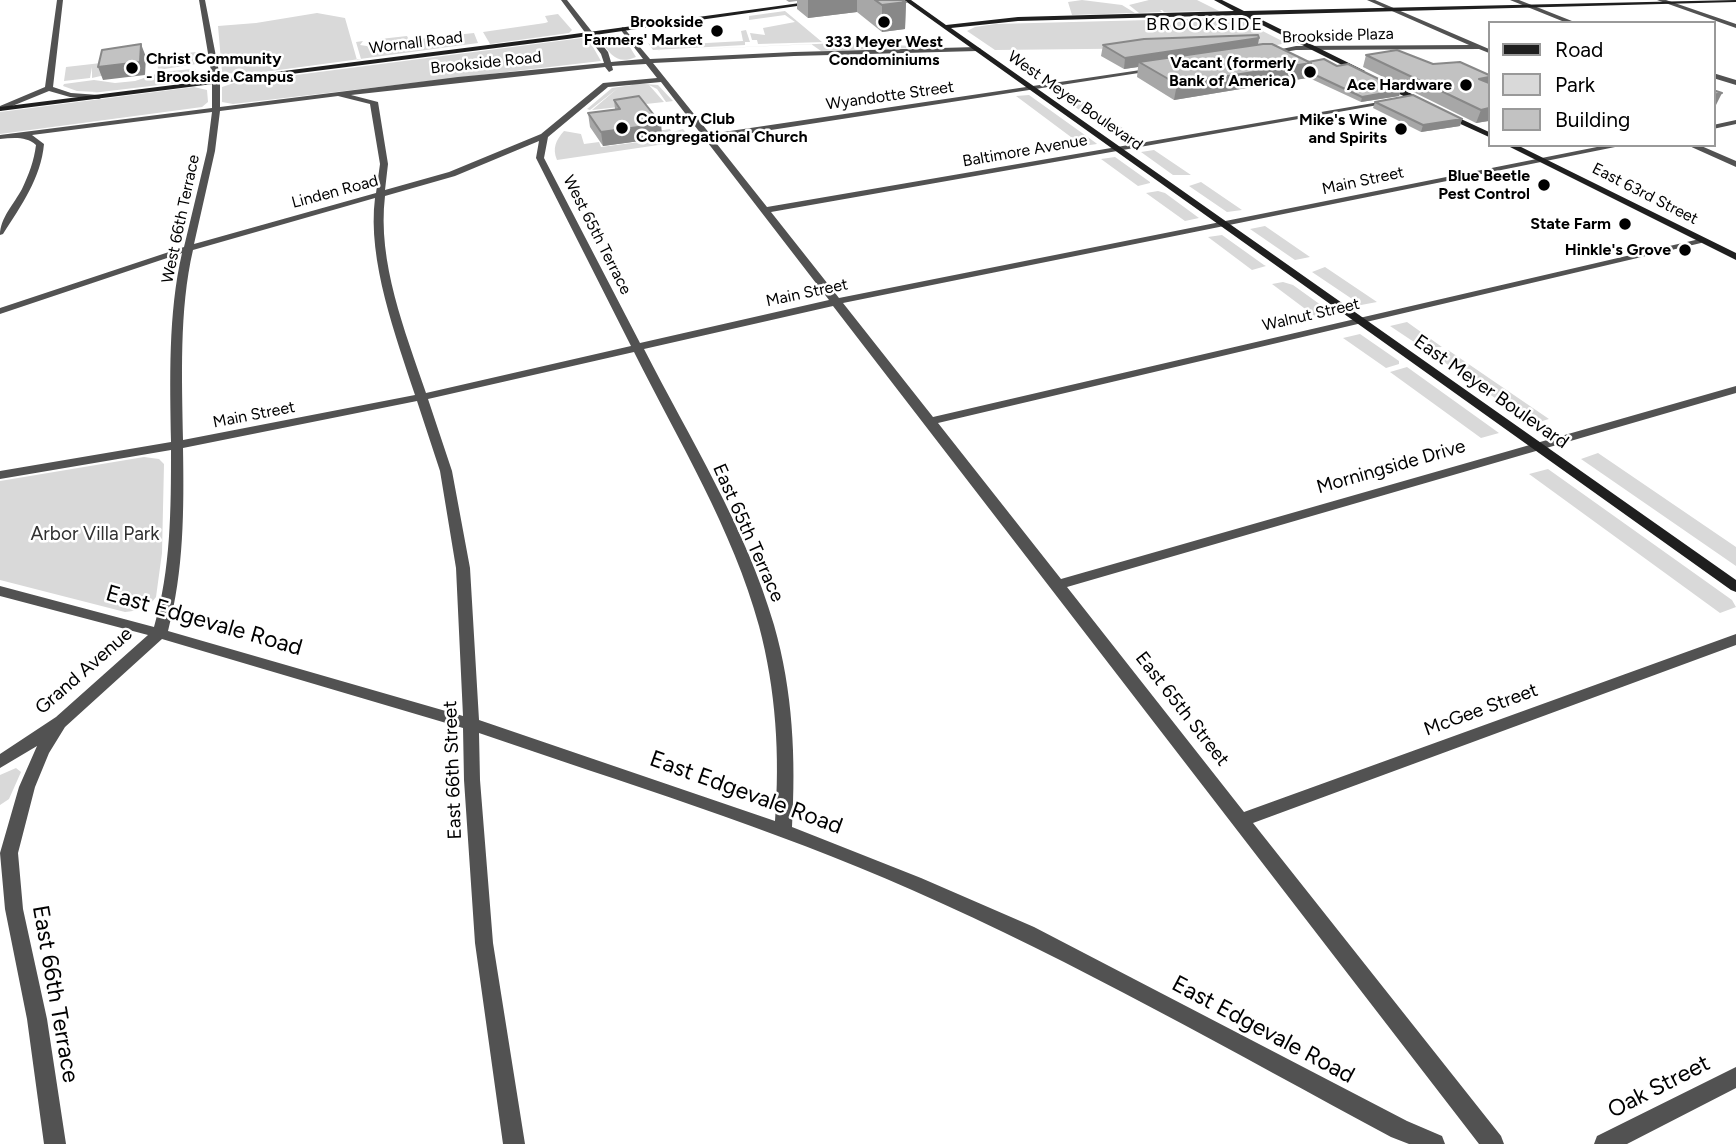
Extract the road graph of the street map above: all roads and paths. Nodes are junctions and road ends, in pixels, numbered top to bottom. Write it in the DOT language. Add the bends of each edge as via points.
graph roads {
  1 [pos="60,0"];
  2 [pos="202,0"];
  3 [pos="564,0"];
  4 [pos="836,0"];
  5 [pos="908,0"];
  6 [pos="1217,0"];
  7 [pos="1370,0"];
  8 [pos="1513,0"];
  9 [pos="1736,0"];
  10 [pos="1664,1"];
  11 [pos="1530,6"];
  12 [pos="1392,9"];
  13 [pos="925,12"];
  14 [pos="1244,13"];
  15 [pos="998,20"];
  16 [pos="1569,21"];
  17 [pos="1736,26"];
  18 [pos="945,27"];
  19 [pos="623,29"];
  20 [pos="590,34"];
  21 [pos="1479,47"];
  22 [pos="977,49"];
  23 [pos="1313,49"];
  24 [pos="1488,51"];
  25 [pos="1256,55"];
  26 [pos="648,61"];
  27 [pos="610,64"];
  28 [pos="1165,69"];
  29 [pos="1715,76"];
  30 [pos="662,80"];
  31 [pos="216,82"];
  32 [pos="1736,83"];
  33 [pos="606,85"];
  34 [pos="403,86"];
  35 [pos="49,88"];
  36 [pos="1033,89"];
  37 [pos="338,94"];
  38 [pos="99,97"];
  39 [pos="1413,98"];
  40 [pos="374,102"];
  41 [pos="0,109"];
  42 [pos="216,109"];
  43 [pos="1736,122"];
  44 [pos="77,127"];
  45 [pos="1715,127"];
  46 [pos="1488,135"];
  47 [pos="11,136"];
  48 [pos="544,136"];
  49 [pos="0,137"];
  50 [pos="709,137"];
  51 [pos="40,144"];
  52 [pos="1514,147"];
  53 [pos="1611,147"];
  54 [pos="1696,147"];
  55 [pos="1118,149"];
  56 [pos="497,156"];
  57 [pos="518,156"];
  58 [pos="1540,160"];
  59 [pos="1736,164"];
  60 [pos="380,196"];
  61 [pos="765,210"];
  62 [pos="1226,225"];
  63 [pos="0,232"];
  64 [pos="1701,240"];
  65 [pos="189,248"];
  66 [pos="1736,257"];
  67 [pos="835,302"];
  68 [pos="0,311"];
  69 [pos="1359,320"];
  70 [pos="637,347"];
  71 [pos="1736,389"];
  72 [pos="422,397"];
  73 [pos="929,422"];
  74 [pos="1535,445"];
  75 [pos="177,446"];
  76 [pos="0,475"];
  77 [pos="1058,584"];
  78 [pos="1736,587"];
  79 [pos="0,591"];
  80 [pos="160,633"];
  81 [pos="1736,639"];
  82 [pos="62,721"];
  83 [pos="471,724"];
  84 [pos="0,762"];
  85 [pos="1241,820"];
  86 [pos="783,831"];
  87 [pos="5,847"];
  88 [pos="1736,1077"];
  89 [pos="55,1144"];
  90 [pos="514,1144"];
  91 [pos="1434,1144"];
  92 [pos="1493,1144"];
  93 [pos="1605,1144"];
  1 -- 35 [label="street"];
  2 -- 31 [label="street, West 66th Terrace"];
  3 -- 20 [label="street"];
  4 -- 19 [label="main road, Wornall Road"];
  5 -- 13 [label="main road, West Meyer Boulevard"];
  6 -- 14 [label="main road"];
  7 -- 12 [label="street"];
  8 -- 11 [label="street"];
  9 -- 10 [label="main road"];
  10 -- 11 [label="main road"];
  10 -- 17 [label="street"];
  11 -- 12 [label="main road"];
  11 -- 16 [label="street"];
  12 -- 14 [label="main road"];
  12 -- 21 [label="street"];
  13 -- 15 [label="main road"];
  13 -- 18 [label="main road, West Meyer Boulevard"];
  14 -- 15 [label="main road"];
  14 -- 23 [label="main road"];
  15 -- 18 [label="main road"];
  18 -- 22 [label="main road, West Meyer Boulevard"];
  19 -- 20 [label="main road, Wornall Road"];
  19 -- 26 [label="street, East 65th Street"];
  20 -- 27 [label="street"];
  20 -- 31 [label="main road, Wornall Road"];
  21 -- 23 [label="street, Brookside Plaza"];
  21 -- 24 [label="street"];
  22 -- 26 [label="street, Brookside Road"];
  22 -- 36 [label="main road, West Meyer Boulevard"];
  23 -- 25 [label="street, Brookside Plaza"];
  23 -- 39 [label="main road"];
  26 -- 27 [label="street, Brookside Road"];
  26 -- 30 [label="street, East 65th Street"];
  27 -- 33 [label="street"];
  27 -- 34 [label="street, Brookside Road"];
  28 -- 36 [label="street"];
  29 -- 32 [label="street"];
  30 -- 33 [label="street"];
  30 -- 50 [label="street, East 65th Street"];
  31 -- 38 [label="main road, Wornall Road"];
  31 -- 42 [label="street, West 66th Terrace"];
  33 -- 48 [label="street, Linden Road"];
  34 -- 37 [label="street, Brookside Road"];
  34 -- 40 [label="street"];
  35 -- 38 [label="street"];
  35 -- 41 [label="street"];
  36 -- 50 [label="street, Wyandotte Street"];
  36 -- 55 [label="main road, West Meyer Boulevard"];
  37 -- 40 [label="street"];
  37 -- 42 [label="street, Brookside Road"];
  38 -- 41 [label="main road, Wornall Road"];
  39 -- 46 [label="main road"];
  39 -- 55 [label="street, Baltimore Avenue"];
  40 -- 60 [label="street, East 66th Street" via="383,145"];
  42 -- 44 [label="street, Brookside Road"];
  42 -- 65 [label="street, West 66th Terrace"];
  43 -- 45 [label="street"];
  44 -- 47 [label="street, Brookside Road"];
  44 -- 51 [label="street"];
  47 -- 49 [label="street, Brookside Road"];
  47 -- 51 [label="street" via="33,138"];
  48 -- 56 [label="street, Linden Road"];
  48 -- 70 [label="street, West 65th Terrace" via="535,157"];
  50 -- 61 [label="street, East 65th Street"];
  51 -- 63 [label="street" via="24,191"];
  52 -- 58 [label="main road, East 63rd Street"];
  53 -- 58 [label="street, Main Street"];
  54 -- 59 [label="street"];
  55 -- 61 [label="street, Baltimore Avenue"];
  55 -- 62 [label="main road, West Meyer Boulevard"];
  56 -- 57 [label="street"];
  56 -- 60 [label="street, Linden Road"];
  58 -- 62 [label="street, Main Street"];
  58 -- 64 [label="main road, East 63rd Street"];
  60 -- 65 [label="street, Linden Road"];
  60 -- 72 [label="street, East 66th Street" via="379,235 389,291"];
  61 -- 67 [label="street, East 65th Street"];
  62 -- 67 [label="street, Main Street"];
  62 -- 69 [label="main road, East Meyer Boulevard"];
  64 -- 66 [label="main road, East 63rd Street"];
  64 -- 69 [label="street, Walnut Street"];
  65 -- 68 [label="street, Linden Road"];
  65 -- 75 [label="street, West 66th Terrace" via="178,323"];
  67 -- 70 [label="street, Main Street"];
  67 -- 73 [label="street, East 65th Street"];
  69 -- 73 [label="street, Walnut Street"];
  69 -- 74 [label="main road, East Meyer Boulevard"];
  70 -- 72 [label="street, Main Street"];
  70 -- 86 [label="street, East 65th Terrace" via="728,526 757,596 774,653 785,718 788,775"];
  71 -- 74 [label="street, Morningside Drive"];
  72 -- 75 [label="street, Main Street"];
  72 -- 83 [label="street, East 66th Street" via="446,471 463,568"];
  73 -- 77 [label="street, East 65th Street"];
  74 -- 77 [label="street, Morningside Drive"];
  74 -- 78 [label="main road, East Meyer Boulevard"];
  75 -- 76 [label="street, Main Street"];
  75 -- 80 [label="street" via="175,561"];
  77 -- 85 [label="street, East 65th Street"];
  79 -- 80 [label="street, East Edgevale Road"];
  80 -- 82 [label="street, Grand Avenue"];
  80 -- 83 [label="street, East Edgevale Road"];
  81 -- 85 [label="street, McGee Street"];
  82 -- 84 [label="street, Grand Avenue"];
  82 -- 87 [label="street, East 66th Terrace" via="42,751"];
  83 -- 86 [label="street, East Edgevale Road"];
  83 -- 90 [label="street, East 66th Street" via="484,943"];
  85 -- 92 [label="street, East 65th Street"];
  86 -- 91 [label="street, East Edgevale Road" via="1027,933"];
  87 -- 89 [label="street, East 66th Terrace"];
  88 -- 93 [label="street, Oak Street"];
}
